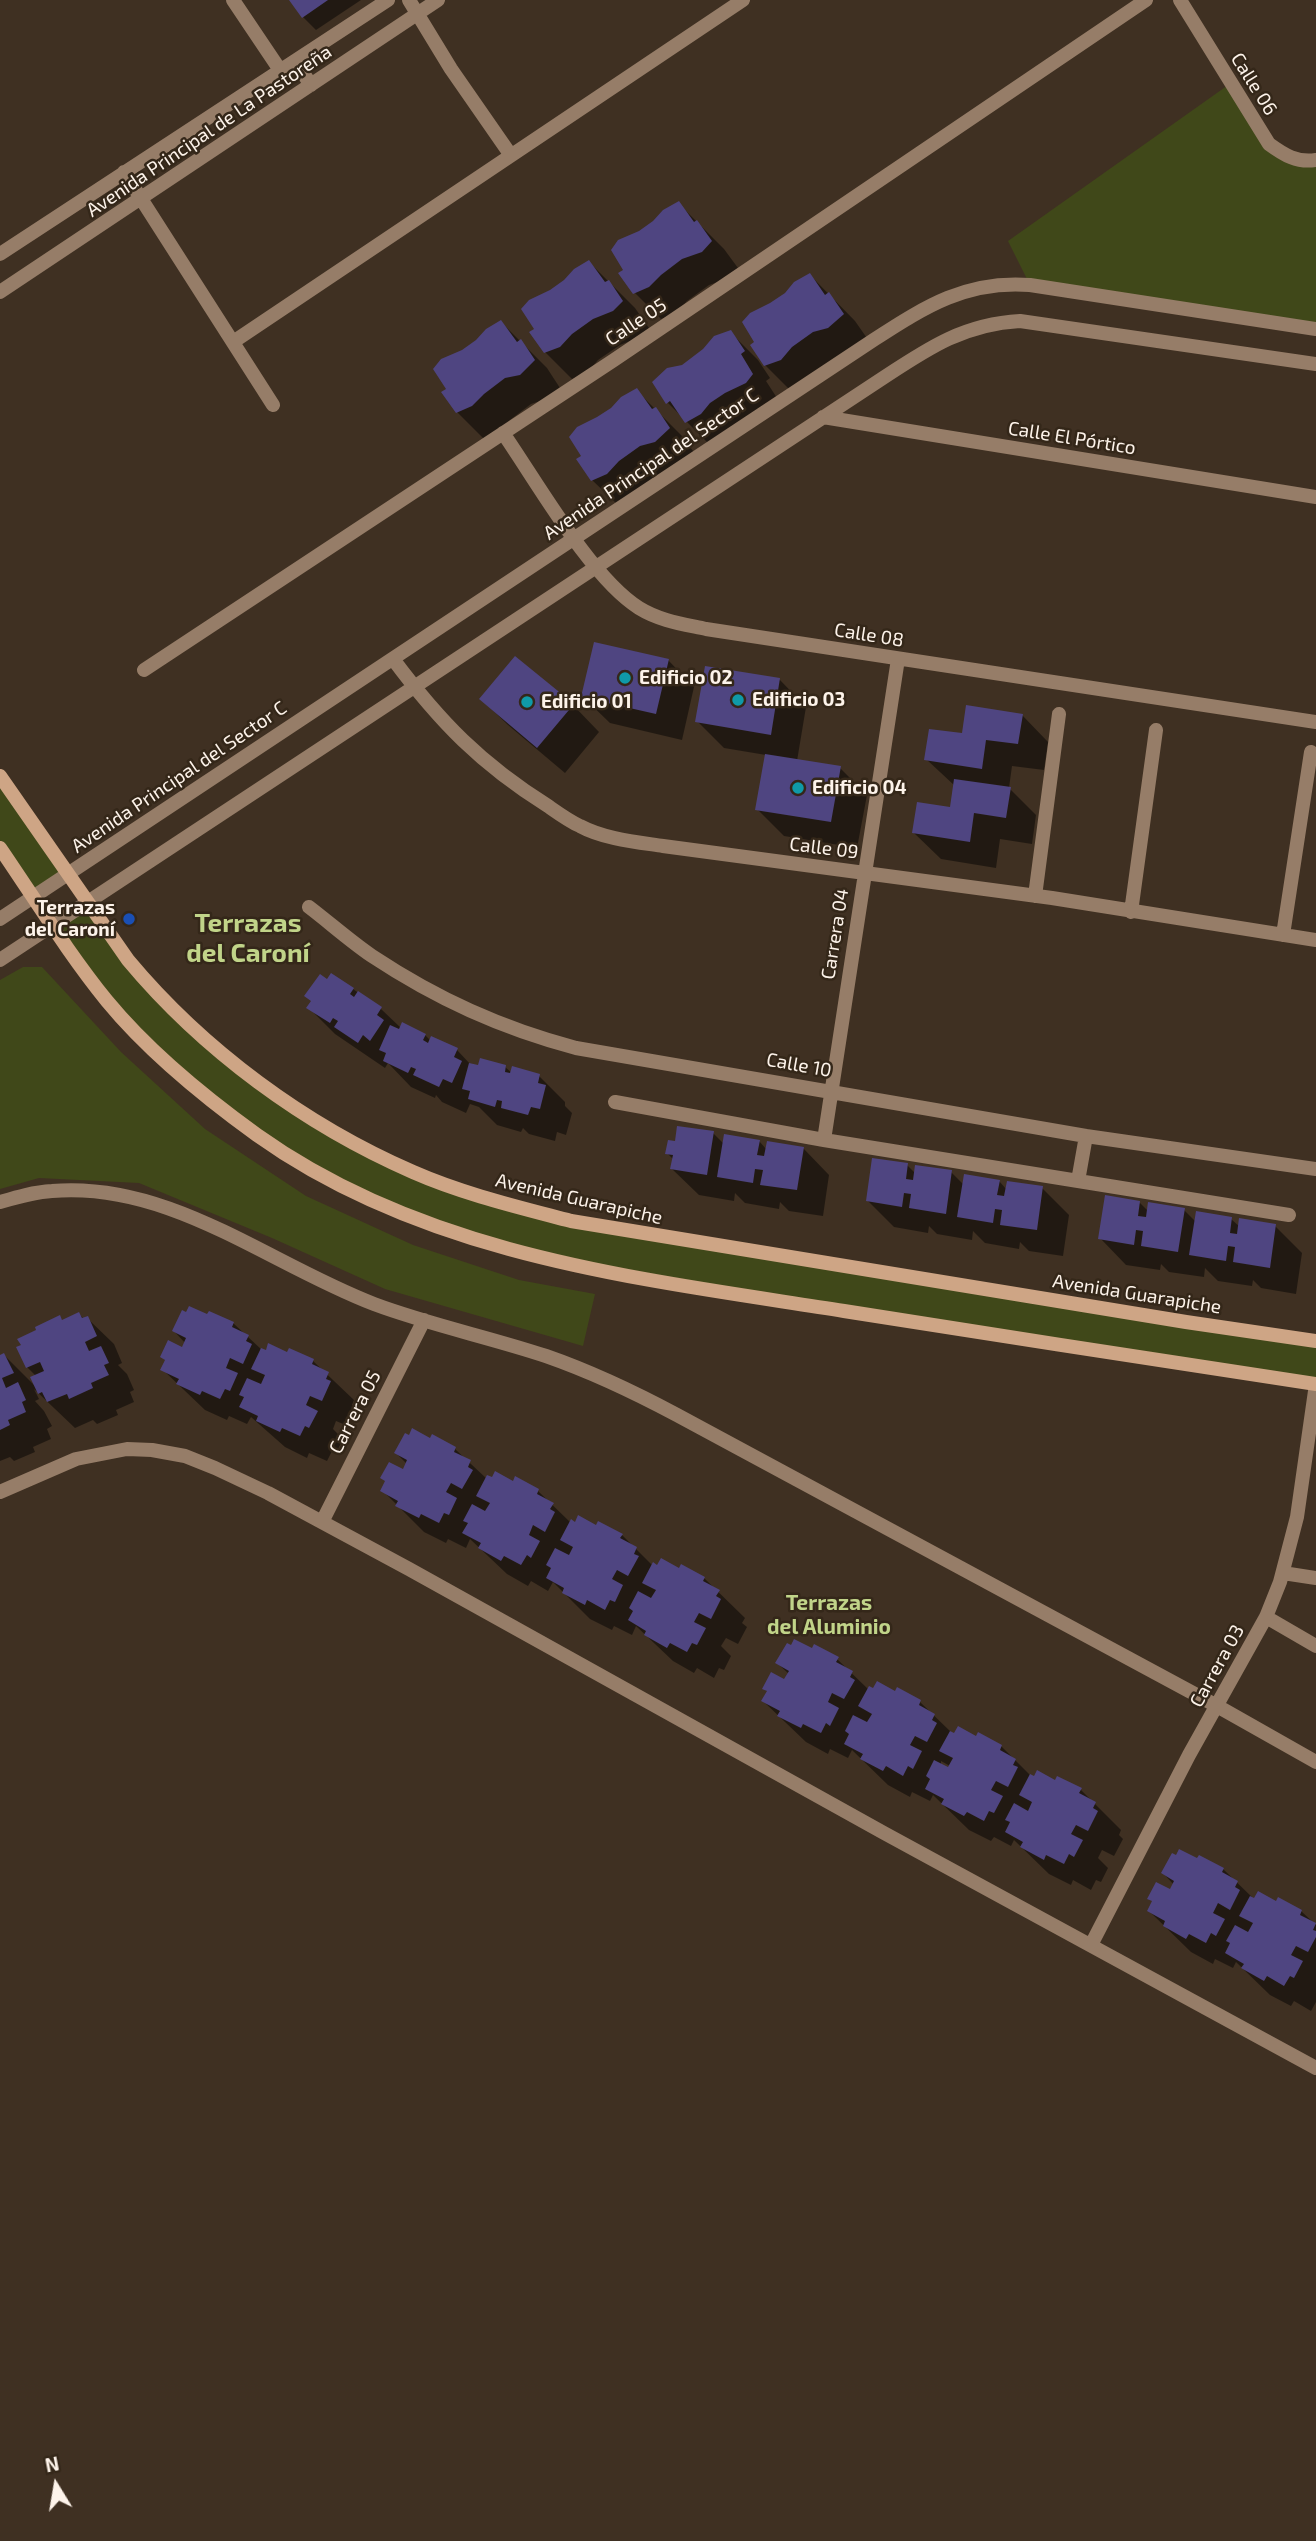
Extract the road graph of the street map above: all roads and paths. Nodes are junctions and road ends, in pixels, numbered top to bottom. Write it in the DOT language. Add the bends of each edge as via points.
graph roads {
  1 [pos="233,0"];
  2 [pos="388,0"];
  3 [pos="409,0"];
  4 [pos="438,0"];
  5 [pos="743,0"];
  6 [pos="1146,0"];
  7 [pos="1180,0"];
  8 [pos="419,13"];
  9 [pos="295,61"];
  10 [pos="280,70"];
  11 [pos="311,85"];
  12 [pos="510,154"];
  13 [pos="1316,160"];
  14 [pos="124,172"];
  15 [pos="141,199"];
  16 [pos="0,254"];
  17 [pos="0,292"];
  18 [pos="1316,329"];
  19 [pos="233,342"];
  20 [pos="1316,364"];
  21 [pos="273,405"];
  22 [pos="823,417"];
  23 [pos="503,433"];
  24 [pos="1316,497"];
  25 [pos="575,538"];
  26 [pos="597,566"];
  27 [pos="393,659"];
  28 [pos="898,659"];
  29 [pos="144,670"];
  30 [pos="415,688"];
  31 [pos="1059,714"];
  32 [pos="1316,722"];
  33 [pos="1156,730"];
  34 [pos="1311,752"];
  35 [pos="0,776"];
  36 [pos="0,848"];
  37 [pos="864,872"];
  38 [pos="67,874"];
  39 [pos="1035,896"];
  40 [pos="33,897"];
  41 [pos="87,902"];
  42 [pos="309,907"];
  43 [pos="1131,912"];
  44 [pos="0,919"];
  45 [pos="52,925"];
  46 [pos="1283,935"];
  47 [pos="1316,940"];
  48 [pos="0,960"];
  49 [pos="831,1090"];
  50 [pos="615,1102"];
  51 [pos="1086,1136"];
  52 [pos="824,1140"];
  53 [pos="1316,1169"];
  54 [pos="1078,1181"];
  55 [pos="0,1202"];
  56 [pos="1289,1216"];
  57 [pos="424,1320"];
  58 [pos="1316,1341"];
  59 [pos="1316,1384"];
  60 [pos="0,1492"];
  61 [pos="321,1521"];
  62 [pos="1283,1573"];
  63 [pos="1316,1578"];
  64 [pos="1266,1617"];
  65 [pos="1316,1646"];
  66 [pos="1217,1706"];
  67 [pos="1316,1762"];
  68 [pos="1091,1945"];
  69 [pos="1316,2068"];
  1 -- 10 [label="street"];
  2 -- 9 [label="street, Avenida Principal de La Pastoreña"];
  3 -- 8 [label="street"];
  4 -- 8 [label="street, Avenida Principal de La Pastoreña"];
  5 -- 12 [label="street"];
  6 -- 23 [label="street, Calle 05"];
  7 -- 13 [label="street, Calle 06" via="1269,144 1286,156"];
  8 -- 11 [label="street, Avenida Principal de La Pastoreña"];
  8 -- 12 [label="street"];
  9 -- 10 [label="street, Avenida Principal de La Pastoreña"];
  9 -- 11 [label="street"];
  10 -- 14 [label="street, Avenida Principal de La Pastoreña"];
  11 -- 15 [label="street, Avenida Principal de La Pastoreña"];
  12 -- 19 [label="street"];
  14 -- 15 [label="street"];
  14 -- 16 [label="street, Avenida Principal de La Pastoreña"];
  15 -- 17 [label="street, Avenida Principal de La Pastoreña"];
  15 -- 19 [label="street"];
  18 -- 25 [label="street, Avenida Principal del Sector C" via="1030,285 1007,283 966,290 896,325"];
  19 -- 21 [label="street"];
  20 -- 22 [label="street" via="1039,323 1004,322 948,337"];
  22 -- 24 [label="street, Calle El Pórtico"];
  22 -- 26 [label="street"];
  23 -- 25 [label="street, Calle 08"];
  23 -- 29 [label="street, Calle 05"];
  25 -- 26 [label="street, Calle 08"];
  25 -- 27 [label="street, Avenida Principal del Sector C"];
  26 -- 28 [label="street, Calle 08" via="629,600 660,618"];
  26 -- 30 [label="street"];
  27 -- 30 [label="street, Calle 09"];
  27 -- 38 [label="street, Avenida Principal del Sector C"];
  28 -- 32 [label="street, Calle 08"];
  28 -- 37 [label="street, Carrera 04"];
  30 -- 37 [label="street, Calle 09" via="444,724 488,765 581,827 663,846"];
  30 -- 41 [label="street"];
  31 -- 39 [label="street"];
  33 -- 43 [label="street"];
  34 -- 46 [label="street"];
  35 -- 38 [label="street, Avenida Guarapiche"];
  36 -- 40 [label="street"];
  37 -- 39 [label="street, Calle 09"];
  37 -- 49 [label="street, Carrera 04"];
  38 -- 40 [label="street, Avenida Principal del Sector C"];
  38 -- 41 [label="street, Avenida Guarapiche"];
  39 -- 43 [label="street, Calle 09"];
  40 -- 44 [label="street, Avenida Principal del Sector C"];
  40 -- 45 [label="street"];
  41 -- 45 [label="street"];
  41 -- 58 [label="street, Avenida Guarapiche" via="150,987 245,1071 366,1150 452,1187 571,1221 649,1235"];
  42 -- 49 [label="street, Calle 10" via="370,954 434,993 526,1034 576,1048"];
  43 -- 46 [label="street, Calle 09"];
  45 -- 48 [label="street"];
  45 -- 59 [label="street" via="135,1032 258,1135 356,1193 454,1234 548,1259 705,1288"];
  46 -- 47 [label="street, Calle 09"];
  49 -- 51 [label="street, Calle 10"];
  49 -- 52 [label="street, Carrera 04"];
  50 -- 52 [label="street"];
  51 -- 53 [label="street, Calle 10"];
  51 -- 54 [label="street"];
  52 -- 54 [label="street"];
  54 -- 56 [label="street"];
  55 -- 57 [label="street" via="52,1191 85,1191 155,1204 203,1222 338,1290"];
  57 -- 61 [label="street, Carrera 05"];
  57 -- 66 [label="street" via="544,1355 617,1384"];
  59 -- 62 [label="street, Carrera 03" via="1297,1517"];
  60 -- 61 [label="street" via="76,1460 127,1449 152,1450 215,1468"];
  61 -- 68 [label="street"];
  62 -- 63 [label="street"];
  62 -- 64 [label="street, Carrera 03"];
  64 -- 65 [label="street"];
  64 -- 66 [label="street, Carrera 03"];
  66 -- 67 [label="street"];
  66 -- 68 [label="street, Carrera 03"];
  68 -- 69 [label="street"];
}
